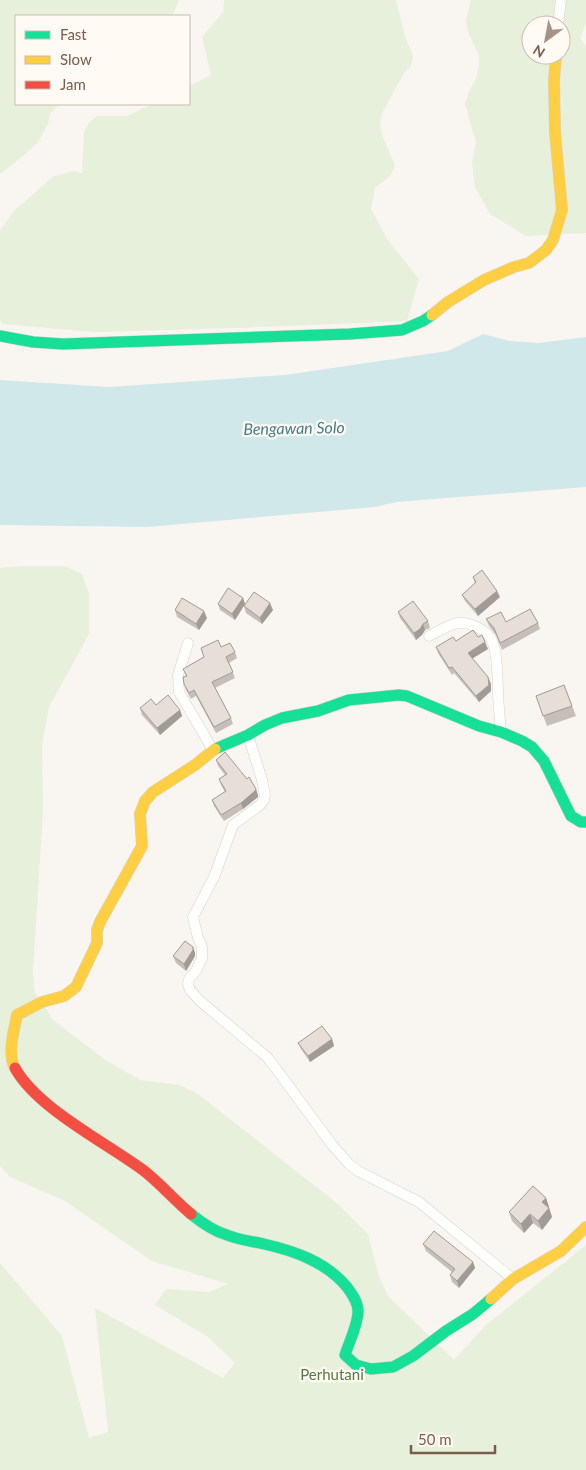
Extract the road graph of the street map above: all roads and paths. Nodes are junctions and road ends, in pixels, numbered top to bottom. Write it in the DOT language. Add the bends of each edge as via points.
graph roads {
  1 [pos="561,0"];
  2 [pos="559,15"];
  3 [pos="555,65"];
  4 [pos="0,336"];
  5 [pos="429,636"];
  6 [pos="188,643"];
  7 [pos="501,732"];
  8 [pos="248,735"];
  9 [pos="213,750"];
  10 [pos="586,822"];
  11 [pos="586,1227"];
  12 [pos="513,1280"];
  1 -- 2 [label="street"];
  3 -- 4 [label="street" via="555,132 562,210 553,240 529,263 484,280 423,321 402,330 228,339 63,344"];
  5 -- 7 [label="street" via="455,624 469,624 490,637 497,664"];
  6 -- 9 [label="street" via="178,675 179,692"];
  7 -- 8 [label="street" via="399,694 349,700 318,711 282,718"];
  7 -- 10 [label="street" via="532,747 544,762 571,816"];
  8 -- 9 [label="street"];
  8 -- 12 [label="street" via="262,780 264,800 233,826 214,877 193,917 202,958 189,979 190,990 268,1058 349,1164 419,1202"];
  9 -- 12 [label="street" via="145,801 140,814 142,846 100,922 98,943 76,987 64,996 42,1002 17,1015 12,1051 13,1064 21,1079 59,1112 145,1172 212,1229 232,1238 287,1250 319,1263 342,1279 358,1311 345,1355 356,1364 370,1369 393,1368 473,1314"];
  11 -- 12 [label="street" via="561,1252"];
}
